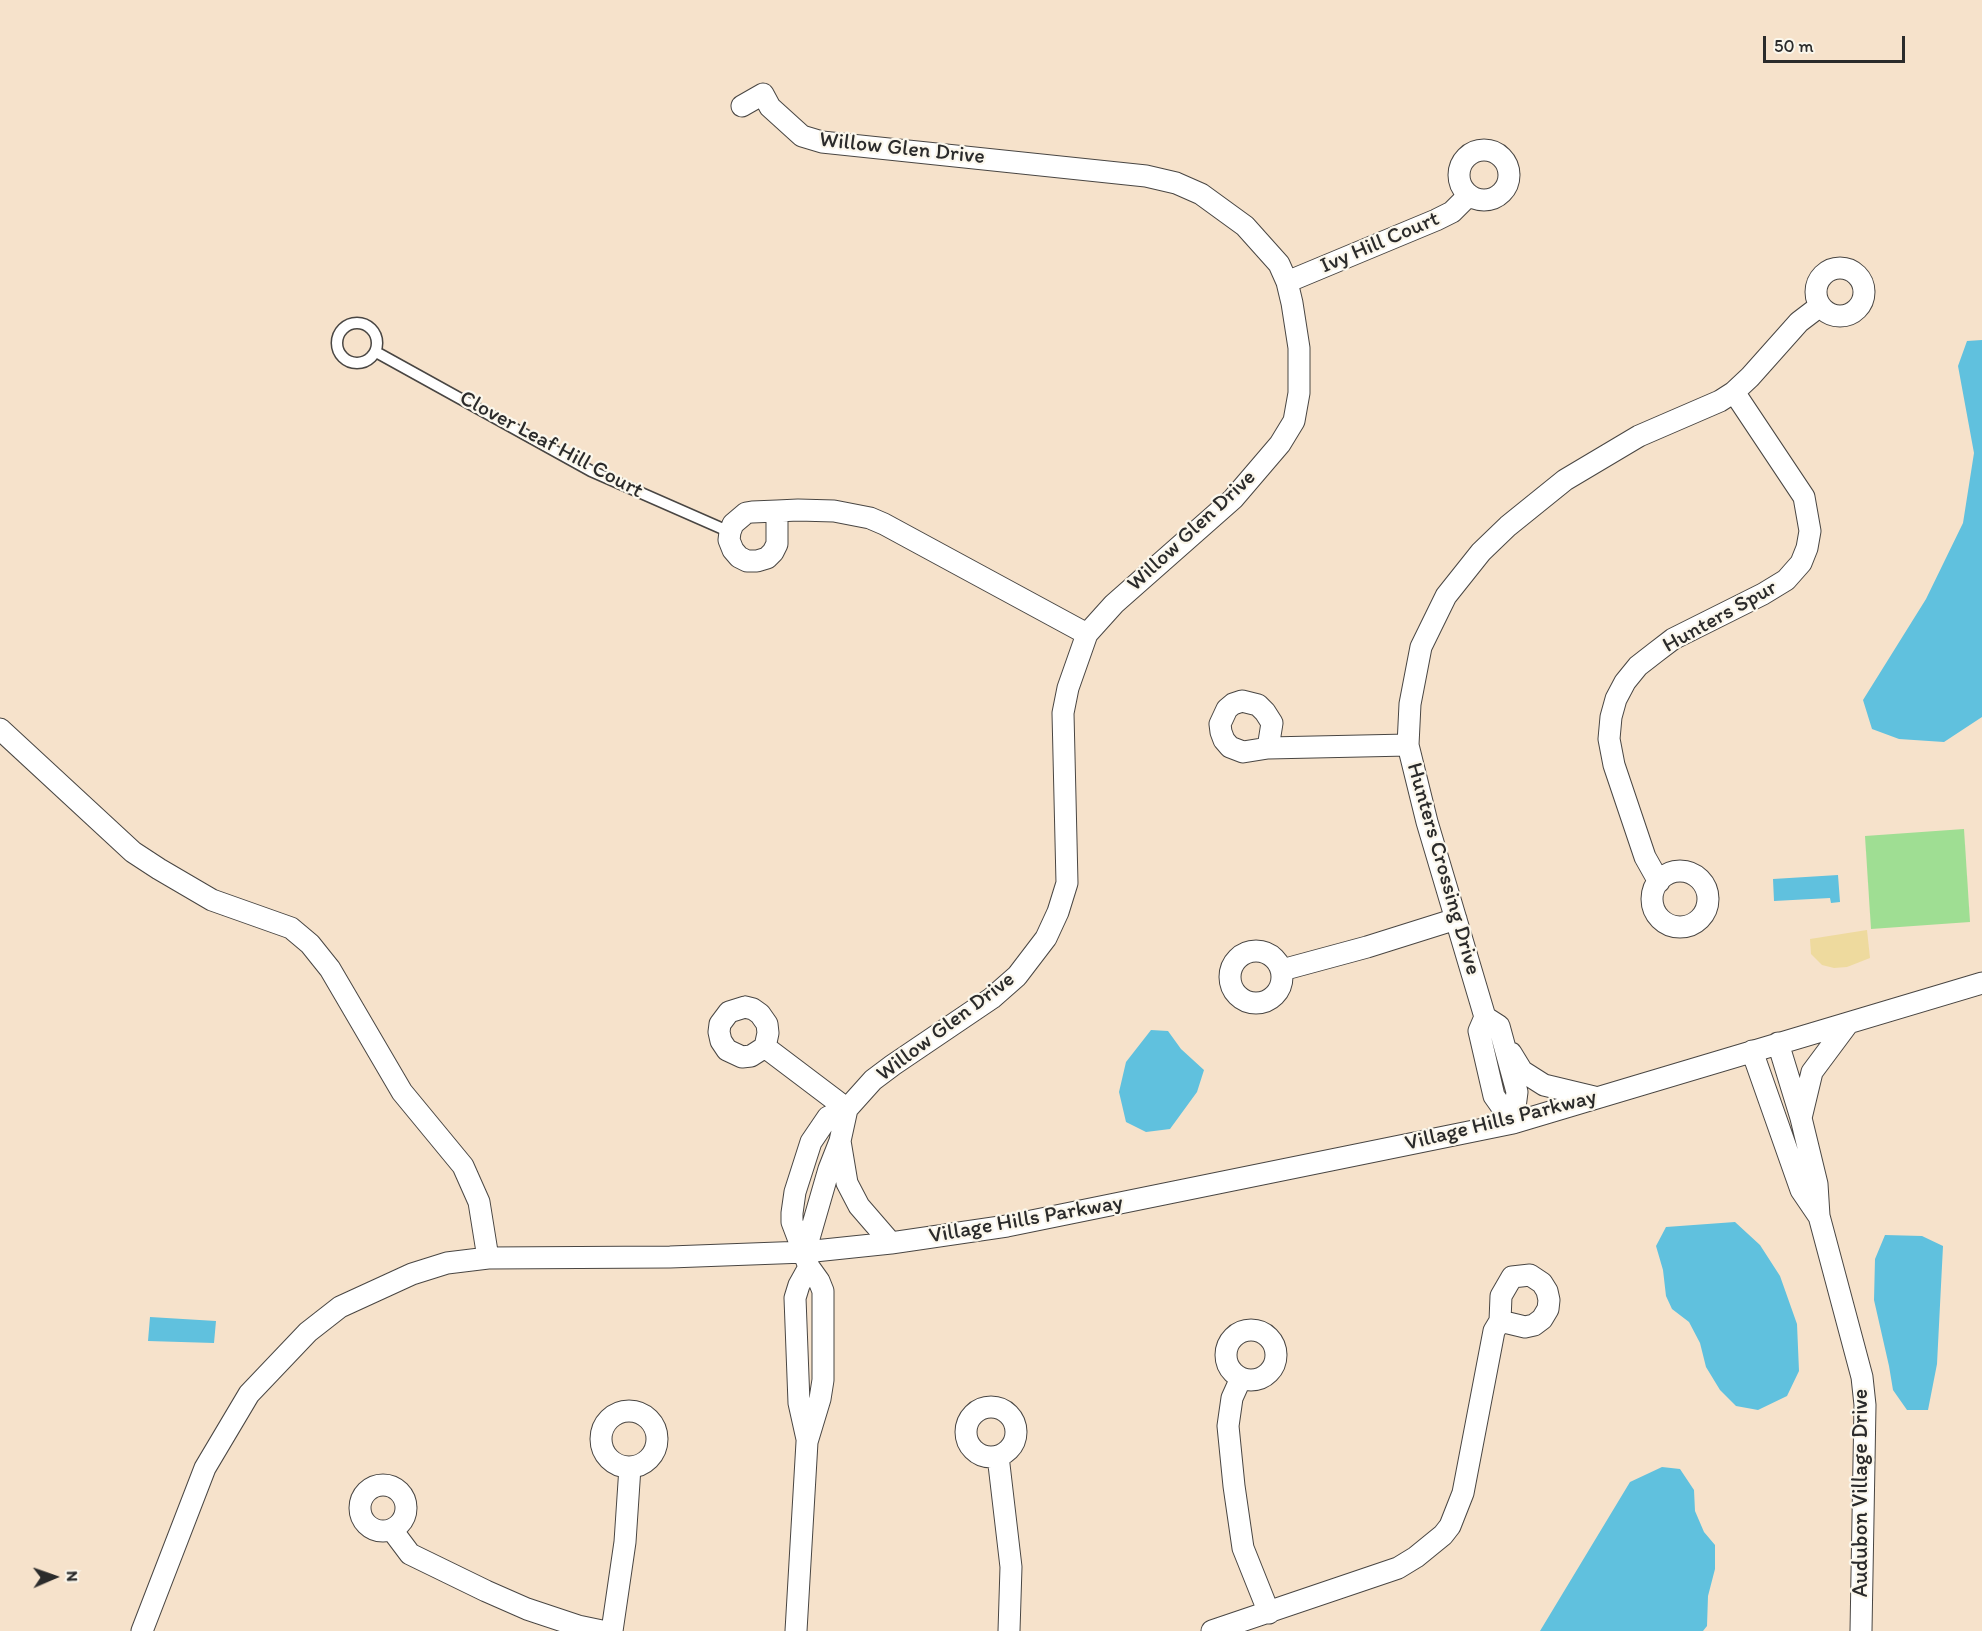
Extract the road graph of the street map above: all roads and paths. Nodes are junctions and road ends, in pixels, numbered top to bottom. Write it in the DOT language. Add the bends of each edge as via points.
graph roads {
  1 [pos="742,106"];
  2 [pos="1469,195"];
  3 [pos="1287,282"];
  4 [pos="1820,306"];
  5 [pos="376,352"];
  6 [pos="1734,392"];
  7 [pos="777,511"];
  8 [pos="730,532"];
  9 [pos="1087,634"];
  10 [pos="0,729"];
  11 [pos="1408,745"];
  12 [pos="1260,749"];
  13 [pos="1659,882"];
  14 [pos="1456,919"];
  15 [pos="1282,970"];
  16 [pos="1982,983"];
  17 [pos="1485,1017"];
  18 [pos="1846,1024"];
  19 [pos="1503,1040"];
  20 [pos="1778,1043"];
  21 [pos="765,1047"];
  22 [pos="1752,1051"];
  23 [pos="1597,1098"];
  24 [pos="847,1109"];
  25 [pos="1801,1118"];
  26 [pos="1513,1123"];
  27 [pos="840,1141"];
  28 [pos="1819,1216"];
  29 [pos="891,1243"];
  30 [pos="488,1258"];
  31 [pos="807,1260"];
  32 [pos="1500,1321"];
  33 [pos="1241,1378"];
  34 [pos="998,1456"];
  35 [pos="630,1467"];
  36 [pos="392,1530"];
  37 [pos="1269,1613"];
  38 [pos="142,1631"];
  39 [pos="602,1631"];
  40 [pos="612,1631"];
  41 [pos="796,1631"];
  42 [pos="1009,1631"];
  43 [pos="1212,1631"];
  44 [pos="1861,1631"];
  1 -- 3 [label="street, Willow Glen Drive" via="763,94 770,107 802,136 822,142 1146,176 1176,183 1201,194 1245,225 1279,264"];
  2 -- 3 [label="street, Ivy Hill Court" via="1452,212 1436,220"];
  3 -- 9 [label="street, Willow Glen Drive" via="1299,348 1299,393 1293,421 1280,444 1233,499 1114,604"];
  4 -- 6 [label="street, Hunters Crossing Drive" via="1799,322"];
  5 -- 8 [label="lane, Clover Leaf Hill Court" via="591,471"];
  6 -- 11 [label="street, Hunters Crossing Drive" via="1639,436 1565,480 1481,552 1446,596 1421,647 1410,704"];
  6 -- 13 [label="street, Hunters Spur" via="1804,497 1810,531 1801,563 1786,580 1673,639 1638,666 1616,699 1609,739 1614,765 1645,857"];
  7 -- 8 [label="street" via="746,513"];
  7 -- 8 [label="street" via="777,544 767,558 747,561 739,557 729,540"];
  7 -- 9 [label="street" via="834,511 870,518"];
  9 -- 24 [label="street, Willow Glen Drive" via="1063,713 1067,883 1046,938 1017,976 992,998 873,1080"];
  10 -- 30 [label="street" via="133,852 212,900 291,927 310,944 330,969 402,1092 463,1166 479,1202"];
  11 -- 12 [label="street"];
  11 -- 14 [label="street, Hunters Crossing Drive"];
  14 -- 15 [label="street"];
  14 -- 17 [label="street, Hunters Crossing Drive"];
  16 -- 18 [label="street, Village Hills Parkway"];
  17 -- 19 [label="street, Hunters Crossing Drive" via="1499,1026"];
  17 -- 26 [label="street, Hunters Crossing Drive" via="1479,1031 1494,1096"];
  18 -- 20 [label="street, Village Hills Parkway"];
  18 -- 25 [label="street, Audubon Village Drive" via="1812,1072"];
  19 -- 23 [label="street, Hunters Crossing Drive" via="1522,1071 1544,1085"];
  19 -- 26 [label="street, Hunters Crossing Drive" via="1517,1092"];
  20 -- 22 [label="street, Village Hills Parkway"];
  20 -- 25 [label="street, Audubon Village Drive"];
  21 -- 24 [label="street"];
  22 -- 23 [label="street, Village Hills Parkway"];
  22 -- 28 [label="street, Audubon Village Drive" via="1801,1190"];
  23 -- 26 [label="street, Village Hills Parkway"];
  24 -- 27 [label="street, Willow Glen Drive"];
  24 -- 31 [label="street, Willow Glen Drive" via="828,1117 812,1142 795,1192 792,1222"];
  25 -- 28 [label="street, Audubon Village Drive" via="1817,1184"];
  26 -- 29 [label="street, Village Hills Parkway" via="1007,1226"];
  27 -- 29 [label="street" via="847,1183 859,1206"];
  27 -- 31 [label="street, Willow Glen Drive" via="829,1169"];
  28 -- 44 [label="street, Audubon Village Drive" via="1862,1377 1865,1405"];
  29 -- 31 [label="street, Village Hills Parkway"];
  30 -- 31 [label="street, Village Hills Parkway"];
  30 -- 38 [label="street, Village Hills Parkway" via="447,1263 412,1274 340,1307 308,1332 249,1394 205,1468"];
  31 -- 41 [label="street" via="823,1292 823,1369 820,1399 807,1442"];
  32 -- 37 [label="street" via="1494,1331 1463,1493 1443,1535 1398,1568"];
  33 -- 37 [label="street" via="1232,1398 1228,1426 1234,1486 1243,1548"];
  34 -- 42 [label="street" via="1011,1567"];
  35 -- 40 [label="street" via="625,1542"];
  36 -- 39 [label="street" via="410,1554 486,1591 527,1609"];
  37 -- 43 [label="street"];
}
